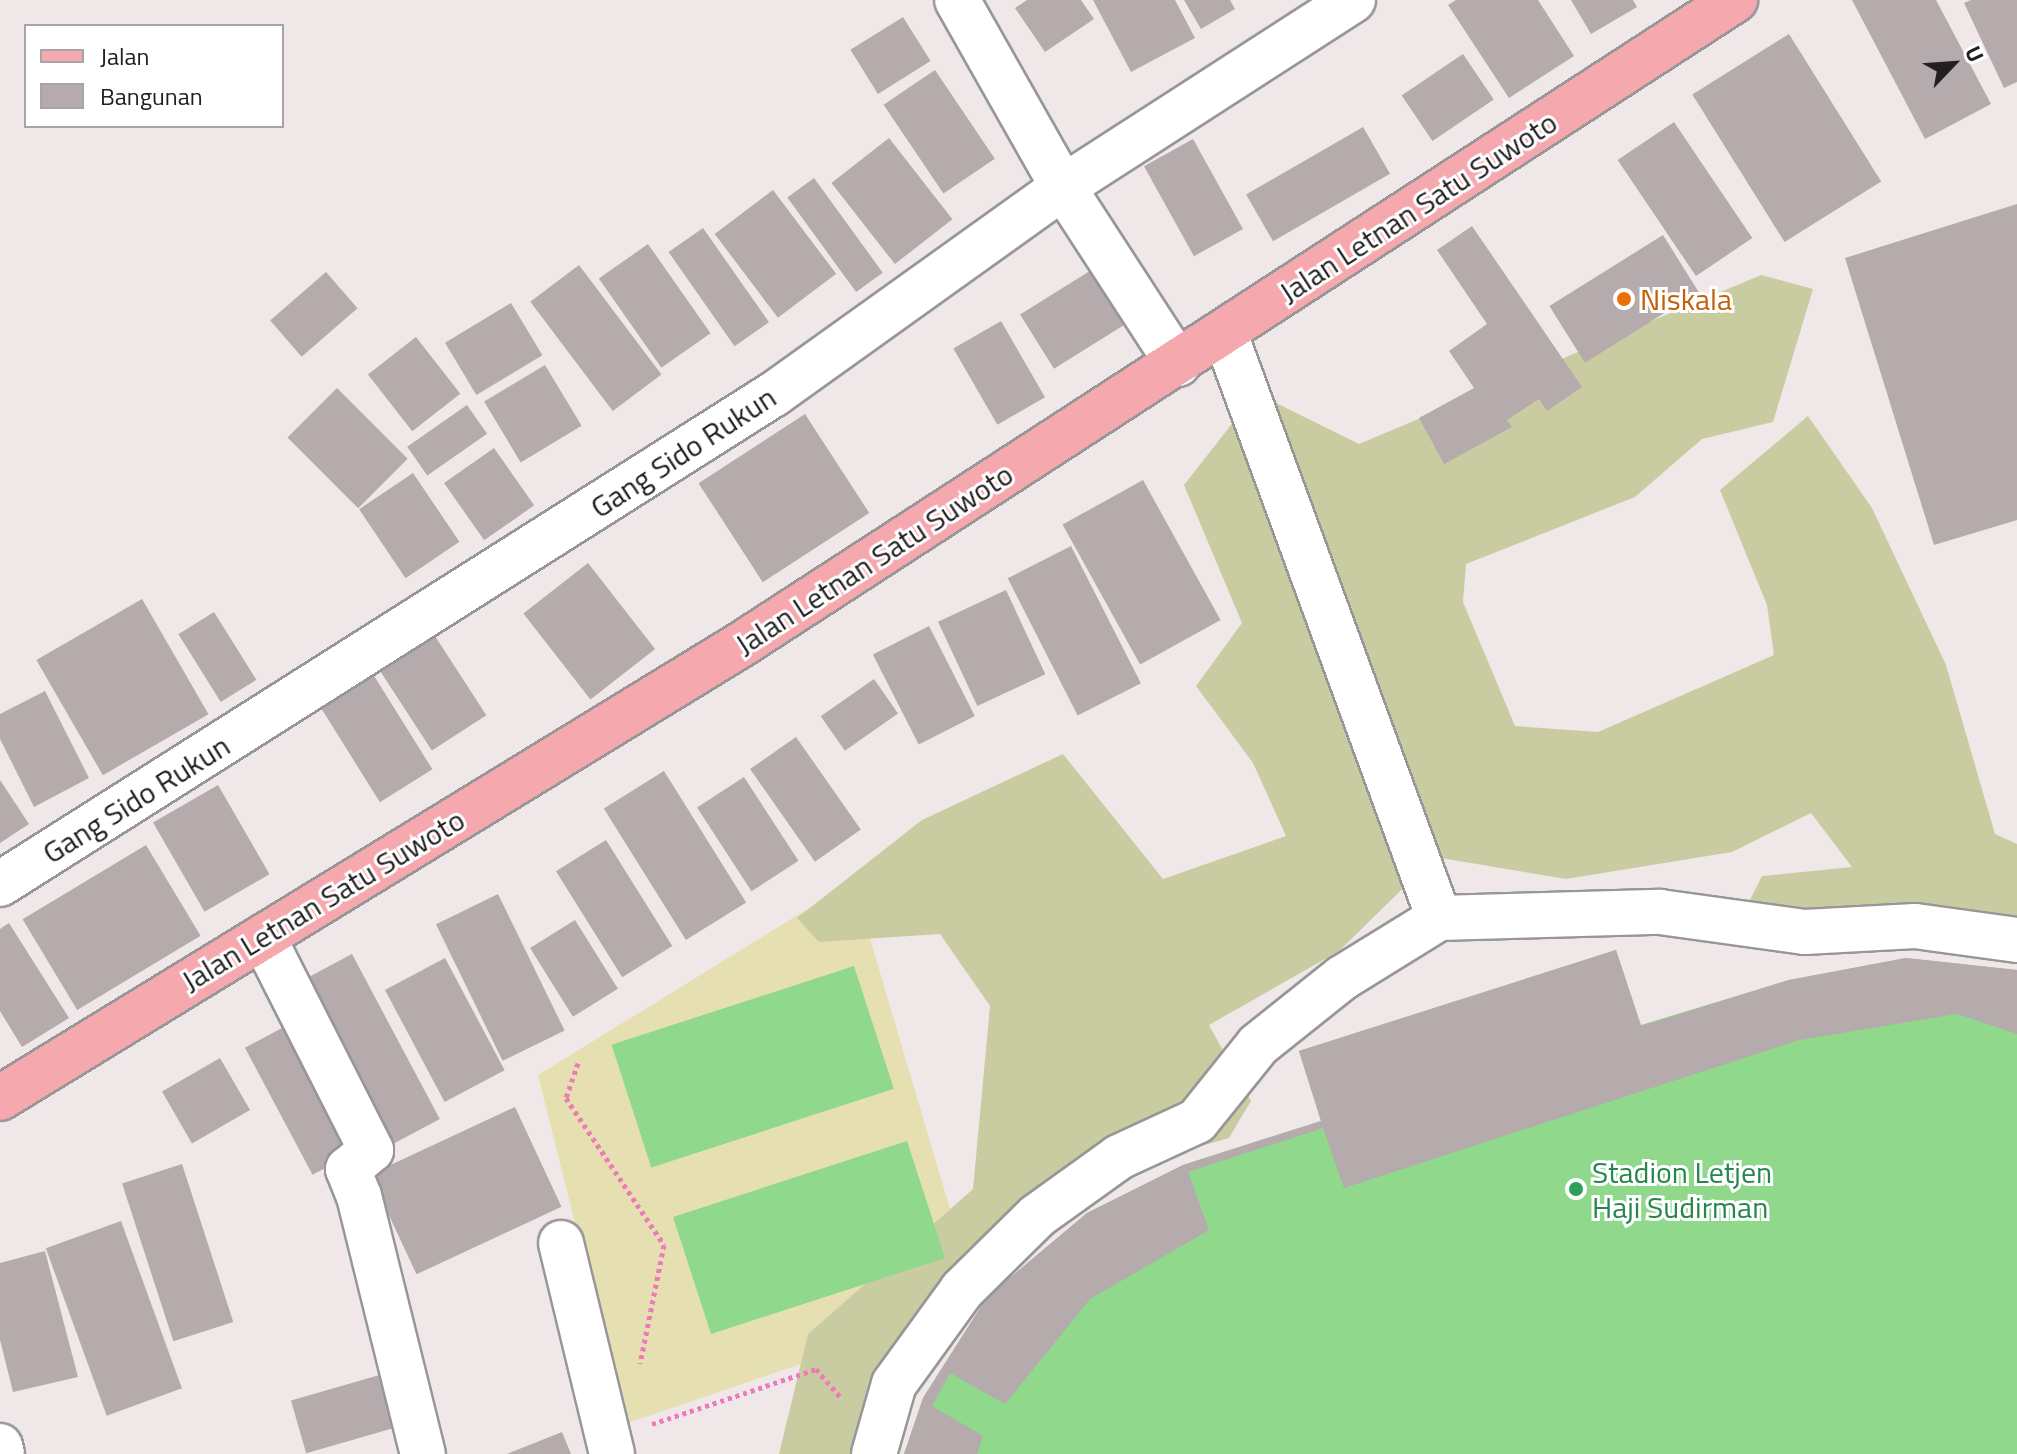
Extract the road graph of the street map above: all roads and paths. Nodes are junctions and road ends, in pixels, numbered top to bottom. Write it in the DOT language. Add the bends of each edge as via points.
graph roads {
  1 [pos="957,0"];
  2 [pos="1353,0"];
  3 [pos="1735,0"];
  4 [pos="1063,187"];
  5 [pos="1225,334"];
  6 [pos="1178,364"];
  7 [pos="0,884"];
  8 [pos="1439,918"];
  9 [pos="263,937"];
  10 [pos="2017,940"];
  11 [pos="578,1063"];
  12 [pos="0,1098"];
  13 [pos="561,1243"];
  14 [pos="639,1368"];
  15 [pos="626,1441"];
  16 [pos="0,1446"];
  17 [pos="875,1450"];
  18 [pos="2,1454"];
  19 [pos="423,1454"];
  1 -- 4 [label="street"];
  2 -- 4 [label="street, Gang Sido Rukun"];
  3 -- 5 [label="main road, Jalan Letnan Satu Suwoto"];
  4 -- 6 [label="street"];
  4 -- 7 [label="street, Gang Sido Rukun" via="774,394"];
  5 -- 6 [label="main road, Jalan Letnan Satu Suwoto"];
  5 -- 8 [label="street"];
  6 -- 9 [label="main road, Jalan Letnan Satu Suwoto" via="742,644"];
  8 -- 10 [label="street" via="1660,912 1805,932 1915,926"];
  8 -- 17 [label="street" via="1342,978 1258,1045 1197,1121 1119,1157 1037,1216 962,1290 894,1384"];
  9 -- 12 [label="main road, Jalan Letnan Satu Suwoto"];
  9 -- 19 [label="street" via="371,1150 348,1169"];
  11 -- 14 [label="path" via="566,1098 664,1245"];
  13 -- 15 [label="street"];
  15 -- 17 [label="path" via="816,1369"];
  16 -- 18 [label="street"];
}
